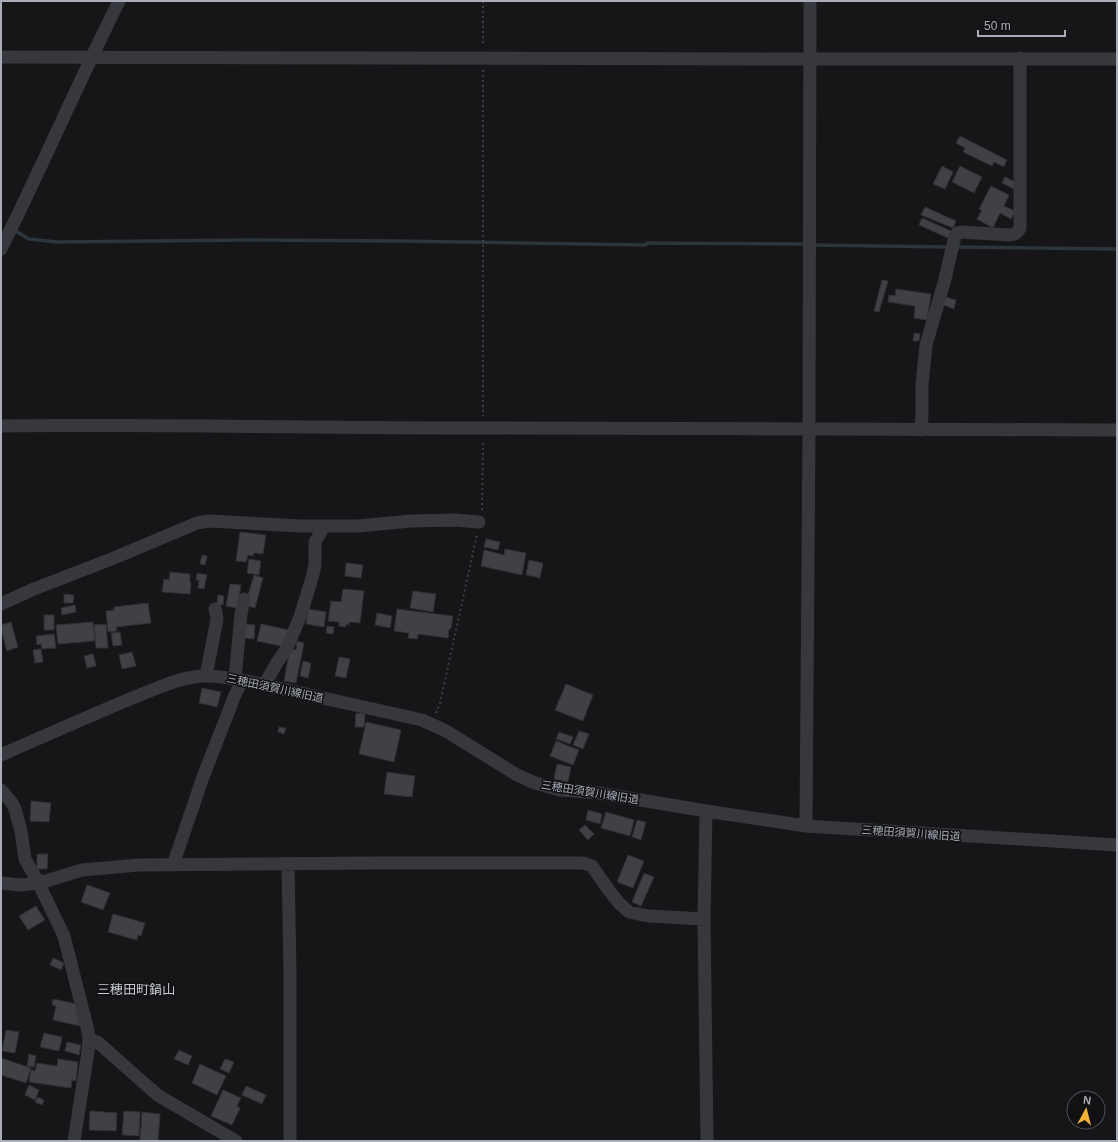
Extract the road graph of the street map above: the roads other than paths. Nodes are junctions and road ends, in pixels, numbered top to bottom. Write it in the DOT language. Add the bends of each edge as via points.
graph roads {
  1 [pos="119,1"];
  2 [pos="810,1"];
  3 [pos="92,56"];
  4 [pos="1,57"];
  5 [pos="1020,58"];
  6 [pos="810,59"];
  7 [pos="1117,59"];
  8 [pos="1,249"];
  9 [pos="1,426"];
  10 [pos="809,429"];
  11 [pos="921,430"];
  12 [pos="1117,430"];
  13 [pos="479,522"];
  14 [pos="322,526"];
  15 [pos="244,599"];
  16 [pos="1,604"];
  17 [pos="215,609"];
  18 [pos="206,676"];
  19 [pos="239,680"];
  20 [pos="264,685"];
  21 [pos="1,756"];
  22 [pos="1,790"];
  23 [pos="706,811"];
  24 [pos="806,826"];
  25 [pos="1117,845"];
  26 [pos="288,864"];
  27 [pos="174,865"];
  28 [pos="1,882"];
  29 [pos="38,882"];
  30 [pos="704,919"];
  31 [pos="89,1038"];
  32 [pos="74,1141"];
  33 [pos="236,1141"];
  34 [pos="290,1141"];
  35 [pos="707,1141"];
  1 -- 3 [label="street"];
  2 -- 6 [label="street"];
  3 -- 4 [label="street"];
  3 -- 6 [label="street"];
  3 -- 8 [label="street"];
  5 -- 6 [label="street"];
  5 -- 7 [label="street"];
  5 -- 11 [label="street" via="1020,228 1013,235 961,232 955,236 926,345"];
  6 -- 10 [label="street"];
  9 -- 10 [label="street"];
  10 -- 11 [label="street"];
  10 -- 24 [label="street"];
  11 -- 12 [label="street"];
  13 -- 14 [label="street" via="411,520 358,526"];
  14 -- 16 [label="street" via="209,521 197,523"];
  14 -- 20 [label="street" via="315,542 315,565 300,617 289,645"];
  15 -- 19 [label="street" via="241,614"];
  17 -- 18 [label="street" via="216,620"];
  18 -- 19 [label="street, 三穂田須賀川線旧道"];
  18 -- 21 [label="street, 三穂田須賀川線旧道" via="179,680 162,686 73,722"];
  19 -- 20 [label="street, 三穂田須賀川線旧道"];
  19 -- 27 [label="street"];
  20 -- 23 [label="street, 三穂田須賀川線旧道" via="422,720 446,731 517,775 535,783 560,790 599,793"];
  22 -- 29 [label="street" via="15,809 25,859"];
  23 -- 24 [label="street, 三穂田須賀川線旧道"];
  23 -- 30 [label="street"];
  24 -- 25 [label="street, 三穂田須賀川線旧道"];
  26 -- 27 [label="street"];
  26 -- 30 [label="street" via="584,863 592,866 629,912 648,916"];
  26 -- 34 [label="street"];
  27 -- 29 [label="street" via="88,869"];
  28 -- 29 [label="street" via="20,885"];
  29 -- 31 [label="street" via="64,936"];
  30 -- 35 [label="street"];
  31 -- 32 [label="street"];
  31 -- 33 [label="street" via="101,1045 159,1096"];
}
